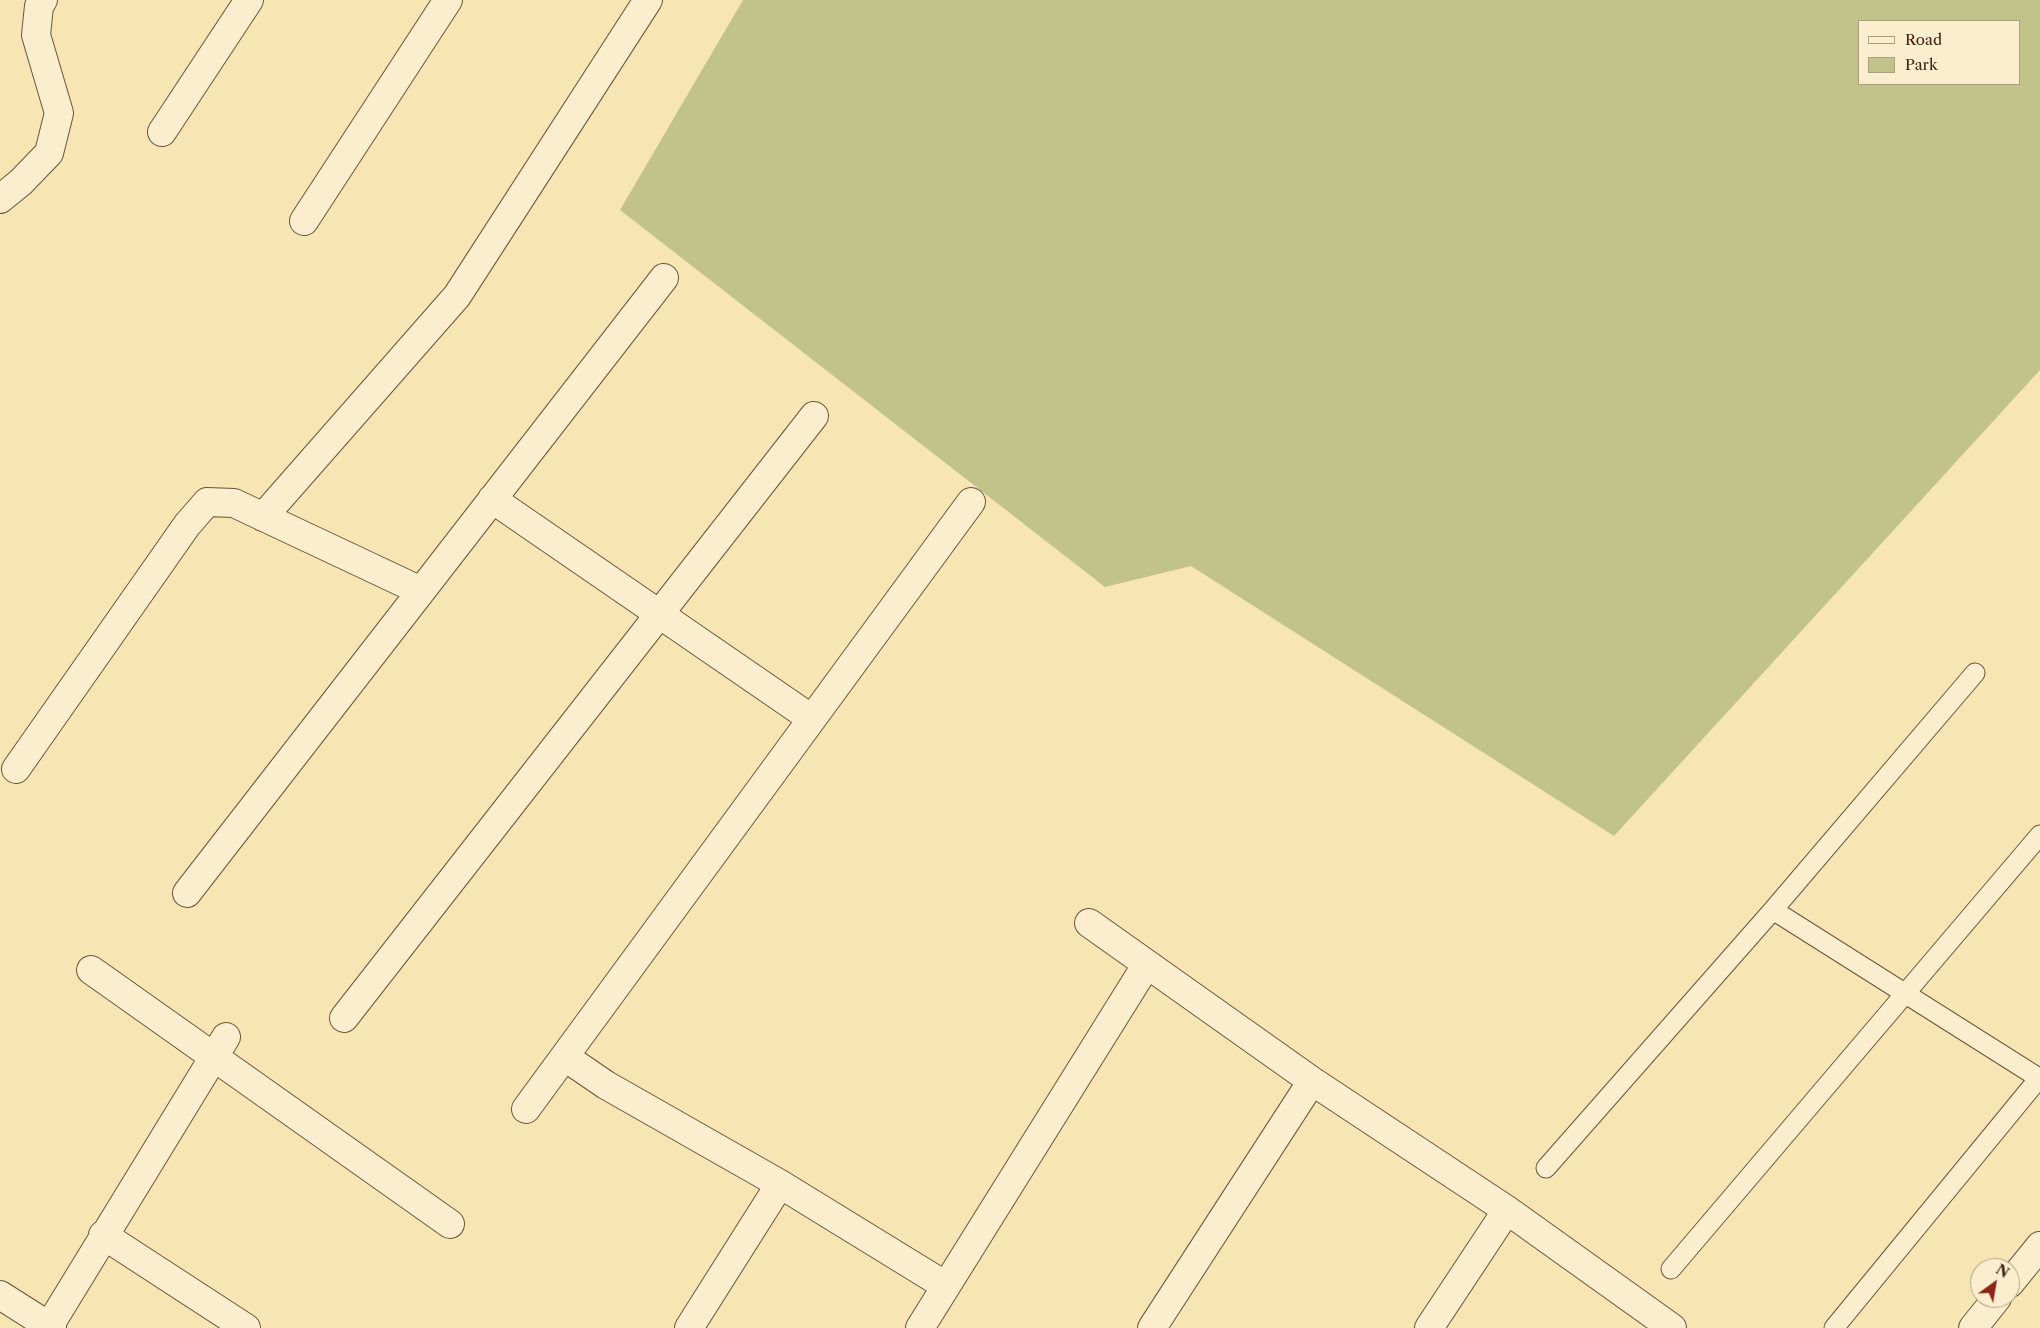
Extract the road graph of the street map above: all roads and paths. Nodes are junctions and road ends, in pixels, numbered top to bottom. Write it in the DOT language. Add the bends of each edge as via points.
graph roads {
  1 [pos="42,0"];
  2 [pos="249,0"];
  3 [pos="448,0"];
  4 [pos="648,0"];
  5 [pos="162,132"];
  6 [pos="0,199"];
  7 [pos="304,221"];
  8 [pos="664,278"];
  9 [pos="814,416"];
  10 [pos="492,500"];
  11 [pos="971,502"];
  12 [pos="263,517"];
  13 [pos="421,591"];
  14 [pos="659,614"];
  15 [pos="1975,673"];
  16 [pos="812,719"];
  17 [pos="16,769"];
  18 [pos="2040,835"];
  19 [pos="187,893"];
  20 [pos="1773,910"];
  21 [pos="1089,923"];
  22 [pos="1147,964"];
  23 [pos="90,970"];
  24 [pos="1904,993"];
  25 [pos="344,1018"];
  26 [pos="220,1047"];
  27 [pos="565,1056"];
  28 [pos="2039,1078"];
  29 [pos="1312,1081"];
  30 [pos="526,1109"];
  31 [pos="1546,1168"];
  32 [pos="780,1184"];
  33 [pos="1507,1210"];
  34 [pos="450,1224"];
  35 [pos="103,1235"];
  36 [pos="2040,1246"];
  37 [pos="1671,1268"];
  38 [pos="2020,1271"];
  39 [pos="946,1286"];
  40 [pos="0,1295"];
  41 [pos="1990,1308"];
  42 [pos="1662,1325"];
  43 [pos="50,1327"];
  44 [pos="246,1328"];
  45 [pos="689,1328"];
  46 [pos="920,1328"];
  47 [pos="1152,1328"];
  48 [pos="1429,1328"];
  49 [pos="1834,1328"];
  50 [pos="1973,1328"];
  1 -- 6 [label="street" via="36,35 59,113 49,153"];
  2 -- 5 [label="street"];
  3 -- 7 [label="street"];
  4 -- 12 [label="street" via="457,296"];
  8 -- 10 [label="street"];
  9 -- 14 [label="street"];
  10 -- 13 [label="street"];
  10 -- 14 [label="street"];
  11 -- 16 [label="street"];
  12 -- 13 [label="street"];
  12 -- 17 [label="street" via="234,503 207,502 187,525"];
  13 -- 19 [label="street"];
  14 -- 16 [label="street"];
  14 -- 25 [label="street"];
  15 -- 20 [label="lane"];
  16 -- 27 [label="street"];
  18 -- 24 [label="lane"];
  20 -- 24 [label="lane"];
  20 -- 31 [label="lane"];
  21 -- 22 [label="street"];
  22 -- 29 [label="street"];
  22 -- 39 [label="street"];
  23 -- 26 [label="street"];
  24 -- 28 [label="lane"];
  24 -- 37 [label="lane"];
  26 -- 34 [label="street"];
  26 -- 35 [label="street"];
  27 -- 30 [label="street"];
  27 -- 32 [label="street" via="606,1085"];
  28 -- 49 [label="lane"];
  29 -- 33 [label="street"];
  29 -- 47 [label="street"];
  32 -- 39 [label="street"];
  32 -- 45 [label="street"];
  33 -- 42 [label="street"];
  33 -- 48 [label="street"];
  35 -- 43 [label="street"];
  35 -- 44 [label="street"];
  36 -- 38 [label="street"];
  39 -- 46 [label="street"];
  40 -- 43 [label="street"];
  41 -- 50 [label="street"];
}
